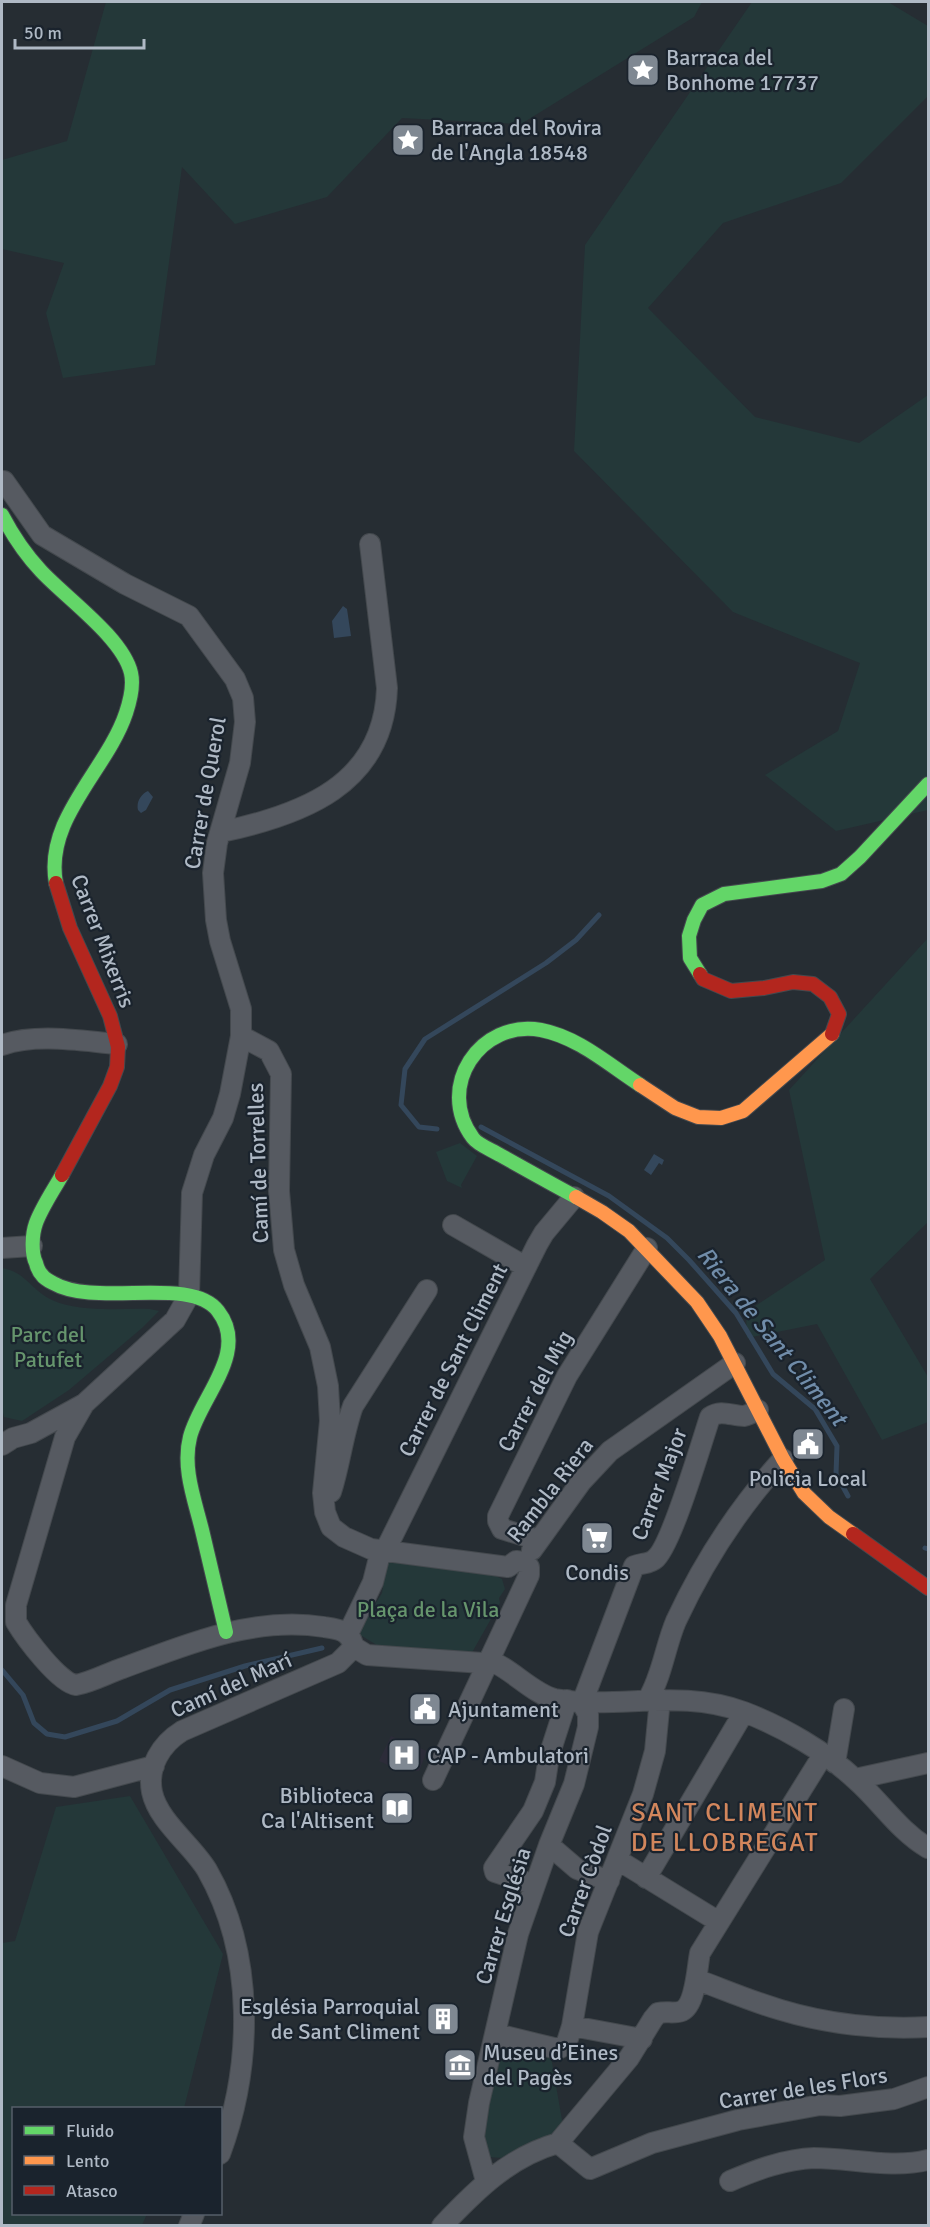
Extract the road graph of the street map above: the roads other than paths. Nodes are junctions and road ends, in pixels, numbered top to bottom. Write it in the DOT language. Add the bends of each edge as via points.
graph roads {
  1 [pos="4,481"];
  2 [pos="2,515"];
  3 [pos="370,544"];
  4 [pos="928,784"];
  5 [pos="221,832"];
  6 [pos="241,1036"];
  7 [pos="117,1044"];
  8 [pos="2,1045"];
  9 [pos="574,1197"];
  10 [pos="453,1225"];
  11 [pos="32,1246"];
  12 [pos="2,1248"];
  13 [pos="647,1248"];
  14 [pos="526,1267"];
  15 [pos="427,1290"];
  16 [pos="189,1295"];
  17 [pos="735,1363"];
  18 [pos="84,1404"];
  19 [pos="758,1410"];
  20 [pos="31,1433"];
  21 [pos="2,1444"];
  22 [pos="783,1459"];
  23 [pos="58,1461"];
  24 [pos="325,1512"];
  25 [pos="538,1540"];
  26 [pos="385,1551"];
  27 [pos="519,1570"];
  28 [pos="928,1588"];
  29 [pos="9,1625"];
  30 [pos="226,1632"];
  31 [pos="351,1640"];
  32 [pos="487,1662"];
  33 [pos="654,1699"];
  34 [pos="575,1702"];
  35 [pos="844,1709"];
  36 [pos="744,1712"];
  37 [pos="829,1759"];
  38 [pos="928,1762"];
  39 [pos="2,1766"];
  40 [pos="154,1766"];
  41 [pos="855,1779"];
  42 [pos="433,1780"];
  43 [pos="549,1845"];
  44 [pos="928,1848"];
  45 [pos="618,1860"];
  46 [pos="646,1878"];
  47 [pos="609,1881"];
  48 [pos="535,1885"];
  49 [pos="719,1922"];
  50 [pos="698,1980"];
  51 [pos="572,2026"];
  52 [pos="928,2027"];
  53 [pos="496,2034"];
  54 [pos="642,2039"];
  55 [pos="926,2086"];
  56 [pos="558,2143"];
  57 [pos="222,2147"];
  58 [pos="928,2160"];
  59 [pos="486,2181"];
  60 [pos="730,2181"];
  61 [pos="442,2226"];
  1 -- 5 [label="street, Carrer de Querol" via="42,535 189,616 219,654 240,691 245,722 240,763"];
  2 -- 7 [label="street, Carrer Mixerris" via="30,562 110,637 130,664 131,695 123,724 70,812 54,862 66,915 110,1017"];
  3 -- 5 [label="street" via="387,688 386,705 369,752 349,778 321,799 259,824"];
  4 -- 9 [label="street" via="841,874 822,881 724,894 702,906 694,920 689,936 690,958 703,979 731,992 793,982 813,984 830,998 839,1014 831,1035 743,1111 709,1119 686,1114 569,1038 541,1030 513,1032 480,1047 459,1082 465,1126 474,1140"];
  5 -- 6 [label="street, Carrer de Querol" via="213,891 220,941 241,1009"];
  6 -- 16 [label="street, Carrer de Querol" via="223,1118 204,1155 192,1193"];
  6 -- 24 [label="street, Camí de Torrelles" via="270,1051 281,1074 279,1191 284,1250 320,1347 331,1403 323,1493"];
  7 -- 8 [label="street" via="65,1040"];
  7 -- 11 [label="street, Carrer Mixerris" via="117,1065 110,1086 39,1216"];
  9 -- 13 [label="street" via="629,1231"];
  9 -- 14 [label="street, Carrer de Sant Climent" via="544,1233"];
  10 -- 14 [label="street"];
  11 -- 12 [label="street"];
  11 -- 16 [label="street" via="43,1278 69,1291"];
  13 -- 17 [label="street" via="697,1302"];
  13 -- 25 [label="street, Carrer del Mig" via="567,1376 498,1516 502,1528"];
  14 -- 26 [label="street, Carrer de Sant Climent"];
  15 -- 24 [label="street" via="353,1406"];
  16 -- 18 [label="street" via="175,1320"];
  16 -- 30 [label="street" via="217,1309 231,1341 192,1429 187,1456"];
  17 -- 19 [label="street"];
  17 -- 25 [label="street, Rambla Riera" via="616,1445 581,1482"];
  18 -- 20 [label="street"];
  18 -- 23 [label="street" via="65,1437"];
  19 -- 22 [label="street"];
  19 -- 34 [label="street, Carrer Major" via="744,1416 715,1413 710,1417 660,1554 652,1561 634,1566"];
  20 -- 21 [label="street"];
  20 -- 23 [label="street" via="51,1444"];
  22 -- 28 [label="street" via="814,1504"];
  22 -- 33 [label="street, Carrer Còdol" via="741,1509 685,1604 670,1638"];
  23 -- 29 [label="street"];
  24 -- 26 [label="street" via="336,1532 363,1546"];
  25 -- 27 [label="street, Rambla Riera"];
  26 -- 27 [label="street"];
  26 -- 31 [label="street" via="379,1558"];
  27 -- 32 [label="street, Rambla Riera"];
  29 -- 30 [label="street" via="60,1677 76,1685"];
  30 -- 31 [label="street" via="295,1624 337,1629"];
  31 -- 32 [label="street" via="367,1654"];
  31 -- 40 [label="street, Camí del Marí" via="338,1663 182,1731 165,1744"];
  32 -- 34 [label="street" via="510,1670 545,1696"];
  32 -- 42 [label="street, Rambla Riera"];
  33 -- 34 [label="street"];
  33 -- 36 [label="street" via="703,1702"];
  33 -- 45 [label="street, Carrer Còdol" via="655,1751"];
  34 -- 43 [label="street, Carrer Església" via="588,1714 588,1727 574,1784"];
  34 -- 48 [label="street" via="549,1756 537,1801 494,1868 495,1872"];
  35 -- 37 [label="street"];
  36 -- 37 [label="street"];
  36 -- 46 [label="street"];
  37 -- 41 [label="street"];
  37 -- 49 [label="street"];
  38 -- 41 [label="street"];
  39 -- 40 [label="street" via="40,1783 74,1787"];
  40 -- 57 [label="street" via="152,1789 158,1808 215,1884 237,1954 243,2049 234,2108"];
  41 -- 44 [label="street" via="900,1827"];
  43 -- 47 [label="street" via="577,1869"];
  43 -- 48 [label="street, Carrer Església"];
  45 -- 46 [label="street"];
  45 -- 47 [label="street, Carrer Còdol"];
  46 -- 49 [label="street"];
  47 -- 51 [label="street, Carrer Còdol" via="588,1932"];
  48 -- 53 [label="street, Carrer Església" via="509,1965"];
  49 -- 50 [label="street" via="700,1953"];
  50 -- 52 [label="street" via="771,2007 816,2018"];
  50 -- 54 [label="street" via="684,2010 658,2013"];
  51 -- 53 [label="street, Carrer Còdol" via="566,2045 558,2049"];
  51 -- 54 [label="street"];
  53 -- 59 [label="street, Carrer Església" via="474,2128"];
  54 -- 56 [label="street"];
  55 -- 56 [label="street, Carrer de les Flors" via="894,2099 791,2109 698,2130 652,2143 590,2169"];
  56 -- 59 [label="street"];
  58 -- 60 [label="street" via="900,2163 812,2158 768,2166"];
  59 -- 61 [label="street"];
}
